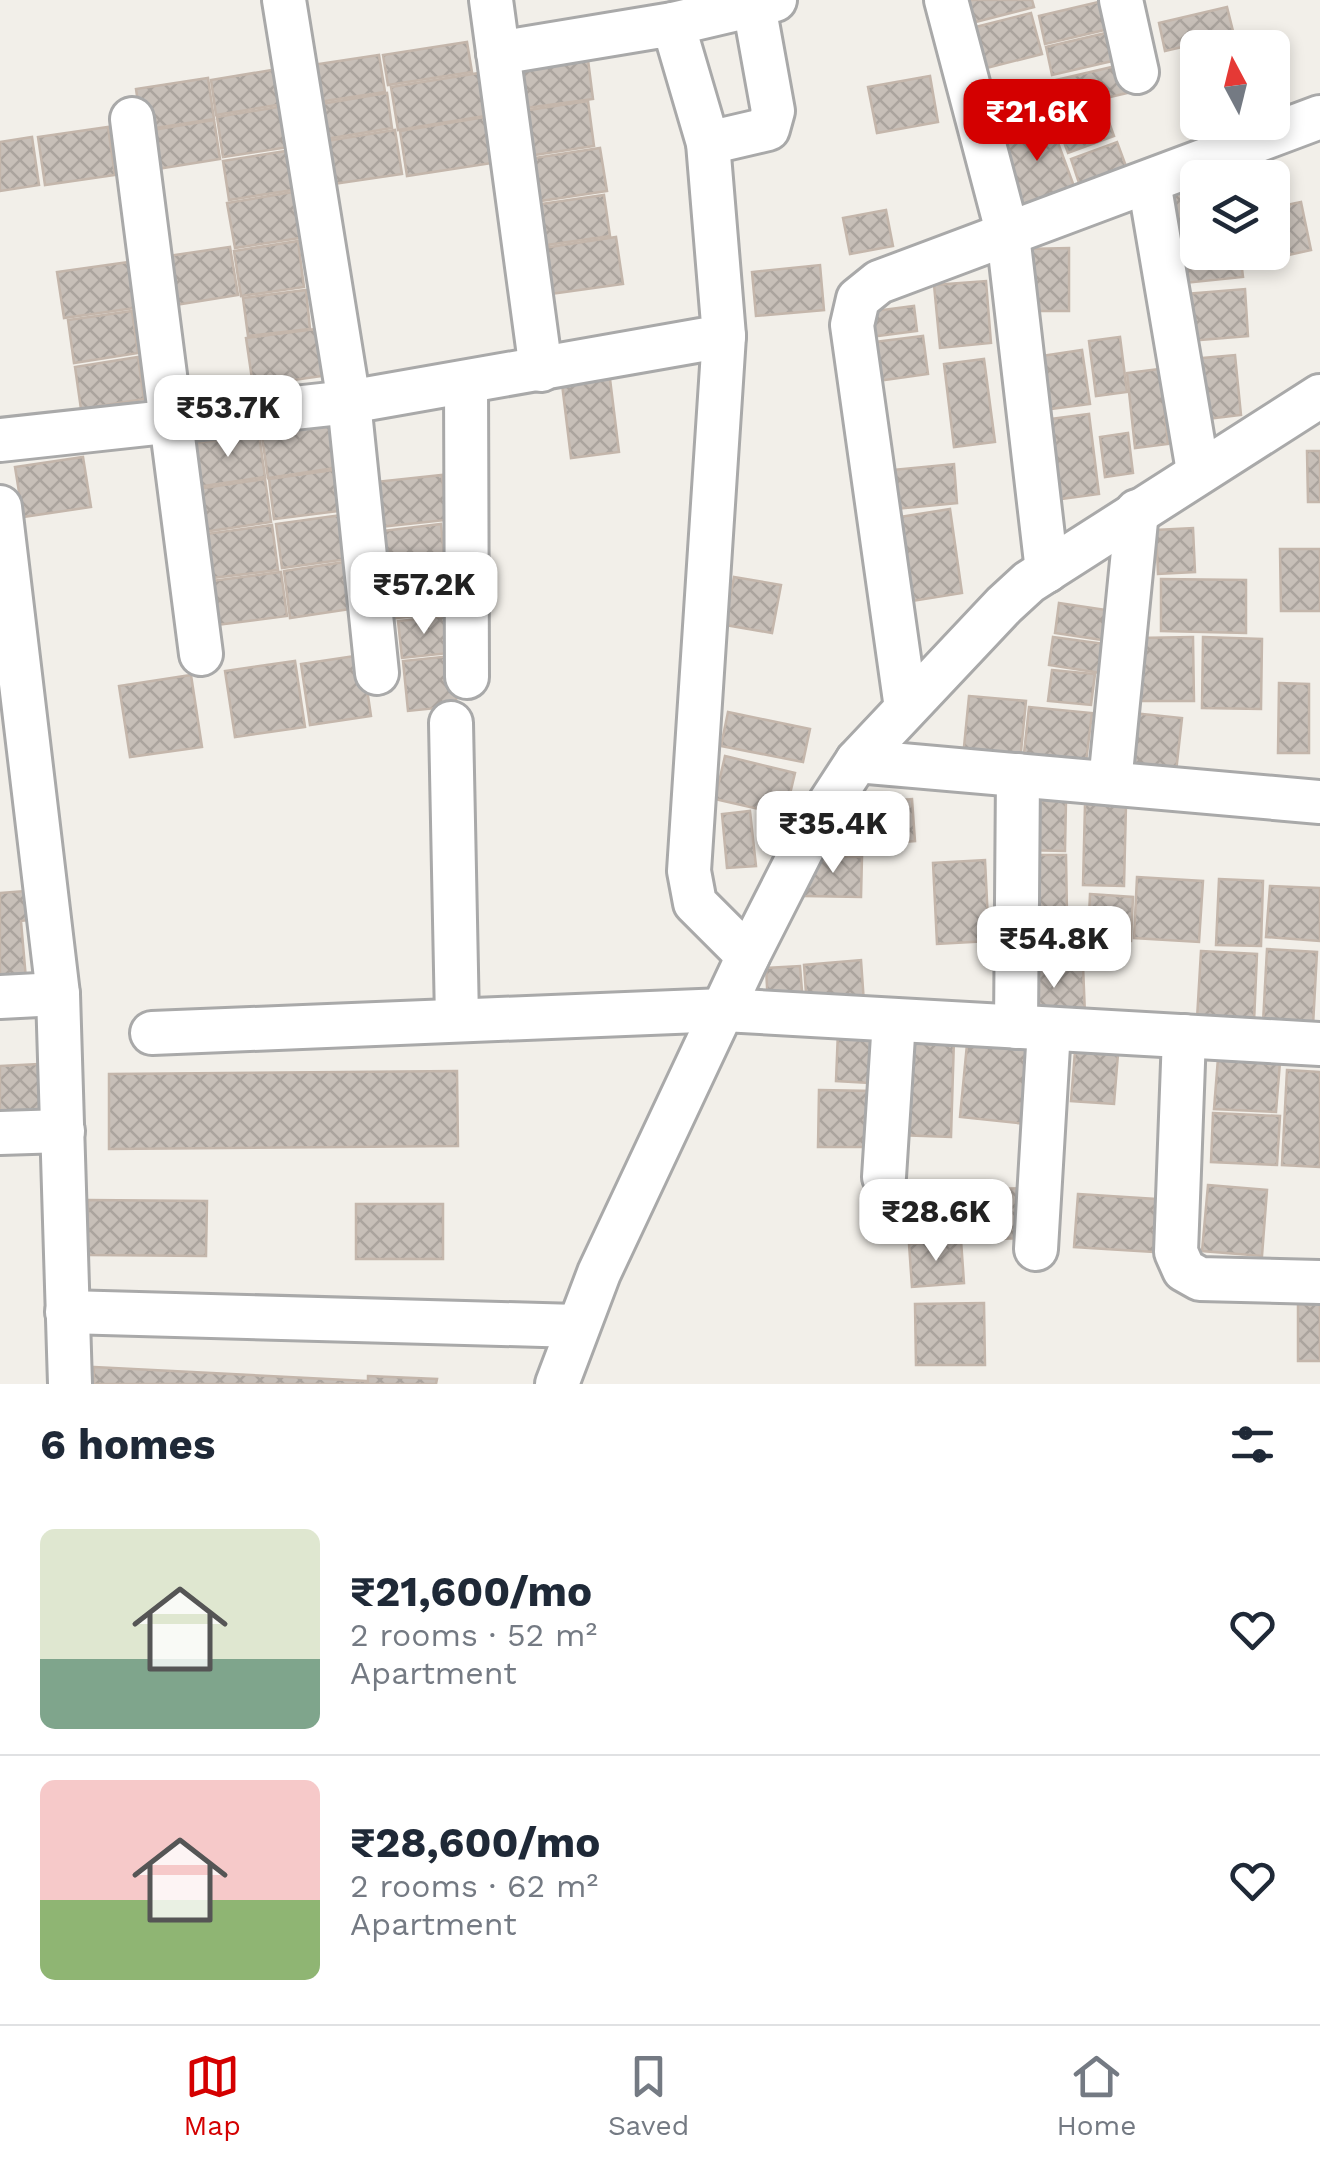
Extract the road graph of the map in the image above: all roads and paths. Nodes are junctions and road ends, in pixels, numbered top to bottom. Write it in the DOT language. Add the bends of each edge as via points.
graph roads {
  1 [pos="284,0"];
  2 [pos="491,0"];
  3 [pos="946,0"];
  4 [pos="1121,0"];
  5 [pos="760,2"];
  6 [pos="673,24"];
  7 [pos="498,53"];
  8 [pos="1138,72"];
  9 [pos="1320,116"];
  10 [pos="132,118"];
  11 [pos="708,143"];
  12 [pos="1149,182"];
  13 [pos="1008,234"];
  14 [pos="724,336"];
  15 [pos="541,370"];
  16 [pos="466,382"];
  17 [pos="1320,396"];
  18 [pos="349,402"];
  19 [pos="169,421"];
  20 [pos="0,440"];
  21 [pos="1198,471"];
  22 [pos="0,507"];
  23 [pos="1137,511"];
  24 [pos="1047,570"];
  25 [pos="200,654"];
  26 [pos="10,668"];
  27 [pos="377,673"];
  28 [pos="467,676"];
  29 [pos="906,708"];
  30 [pos="452,723"];
  31 [pos="858,761"];
  32 [pos="1018,775"];
  33 [pos="16,780"];
  34 [pos="1110,783"];
  35 [pos="1320,802"];
  36 [pos="748,956"];
  37 [pos="58,994"];
  38 [pos="0,997"];
  39 [pos="724,1010"];
  40 [pos="458,1018"];
  41 [pos="894,1020"];
  42 [pos="1033,1028"];
  43 [pos="152,1033"];
  44 [pos="1184,1036"];
  45 [pos="1320,1044"];
  46 [pos="63,1131"];
  47 [pos="0,1133"];
  48 [pos="884,1177"];
  49 [pos="1036,1249"];
  50 [pos="1320,1282"];
  51 [pos="66,1312"];
  52 [pos="578,1326"];
  53 [pos="70,1384"];
  54 [pos="558,1384"];
  1 -- 18 [label="street"];
  2 -- 7 [label="street"];
  3 -- 13 [label="street"];
  4 -- 8 [label="street"];
  5 -- 6 [label="street"];
  5 -- 11 [label="street" via="773,112 768,129"];
  6 -- 7 [label="street"];
  6 -- 11 [label="street"];
  7 -- 15 [label="street"];
  9 -- 12 [label="street"];
  10 -- 19 [label="street"];
  11 -- 14 [label="street"];
  12 -- 13 [label="street"];
  12 -- 21 [label="street"];
  13 -- 24 [label="street"];
  13 -- 29 [label="street" via="879,282 858,298 852,325"];
  14 -- 15 [label="street"];
  14 -- 36 [label="street" via="689,871 695,903"];
  15 -- 16 [label="street"];
  16 -- 18 [label="street"];
  16 -- 28 [label="street"];
  17 -- 21 [label="street"];
  18 -- 19 [label="street"];
  18 -- 27 [label="street"];
  19 -- 20 [label="street"];
  19 -- 25 [label="street"];
  21 -- 23 [label="street"];
  22 -- 26 [label="street"];
  23 -- 24 [label="street"];
  23 -- 34 [label="street"];
  24 -- 29 [label="street" via="1004,604"];
  26 -- 33 [label="street"];
  29 -- 31 [label="street"];
  30 -- 40 [label="street"];
  31 -- 32 [label="street"];
  31 -- 36 [label="street" via="812,830"];
  32 -- 34 [label="street"];
  32 -- 42 [label="street"];
  33 -- 37 [label="street"];
  34 -- 35 [label="street"];
  36 -- 39 [label="street"];
  37 -- 38 [label="street"];
  37 -- 46 [label="street"];
  39 -- 40 [label="street"];
  39 -- 41 [label="street"];
  39 -- 52 [label="street"];
  40 -- 43 [label="street"];
  41 -- 42 [label="street"];
  41 -- 48 [label="street"];
  42 -- 44 [label="street"];
  42 -- 49 [label="street"];
  44 -- 45 [label="street"];
  44 -- 50 [label="street" via="1176,1252 1184,1270 1200,1279"];
  46 -- 47 [label="street"];
  46 -- 51 [label="street"];
  51 -- 52 [label="street"];
  51 -- 53 [label="street"];
  52 -- 54 [label="street"];
}
